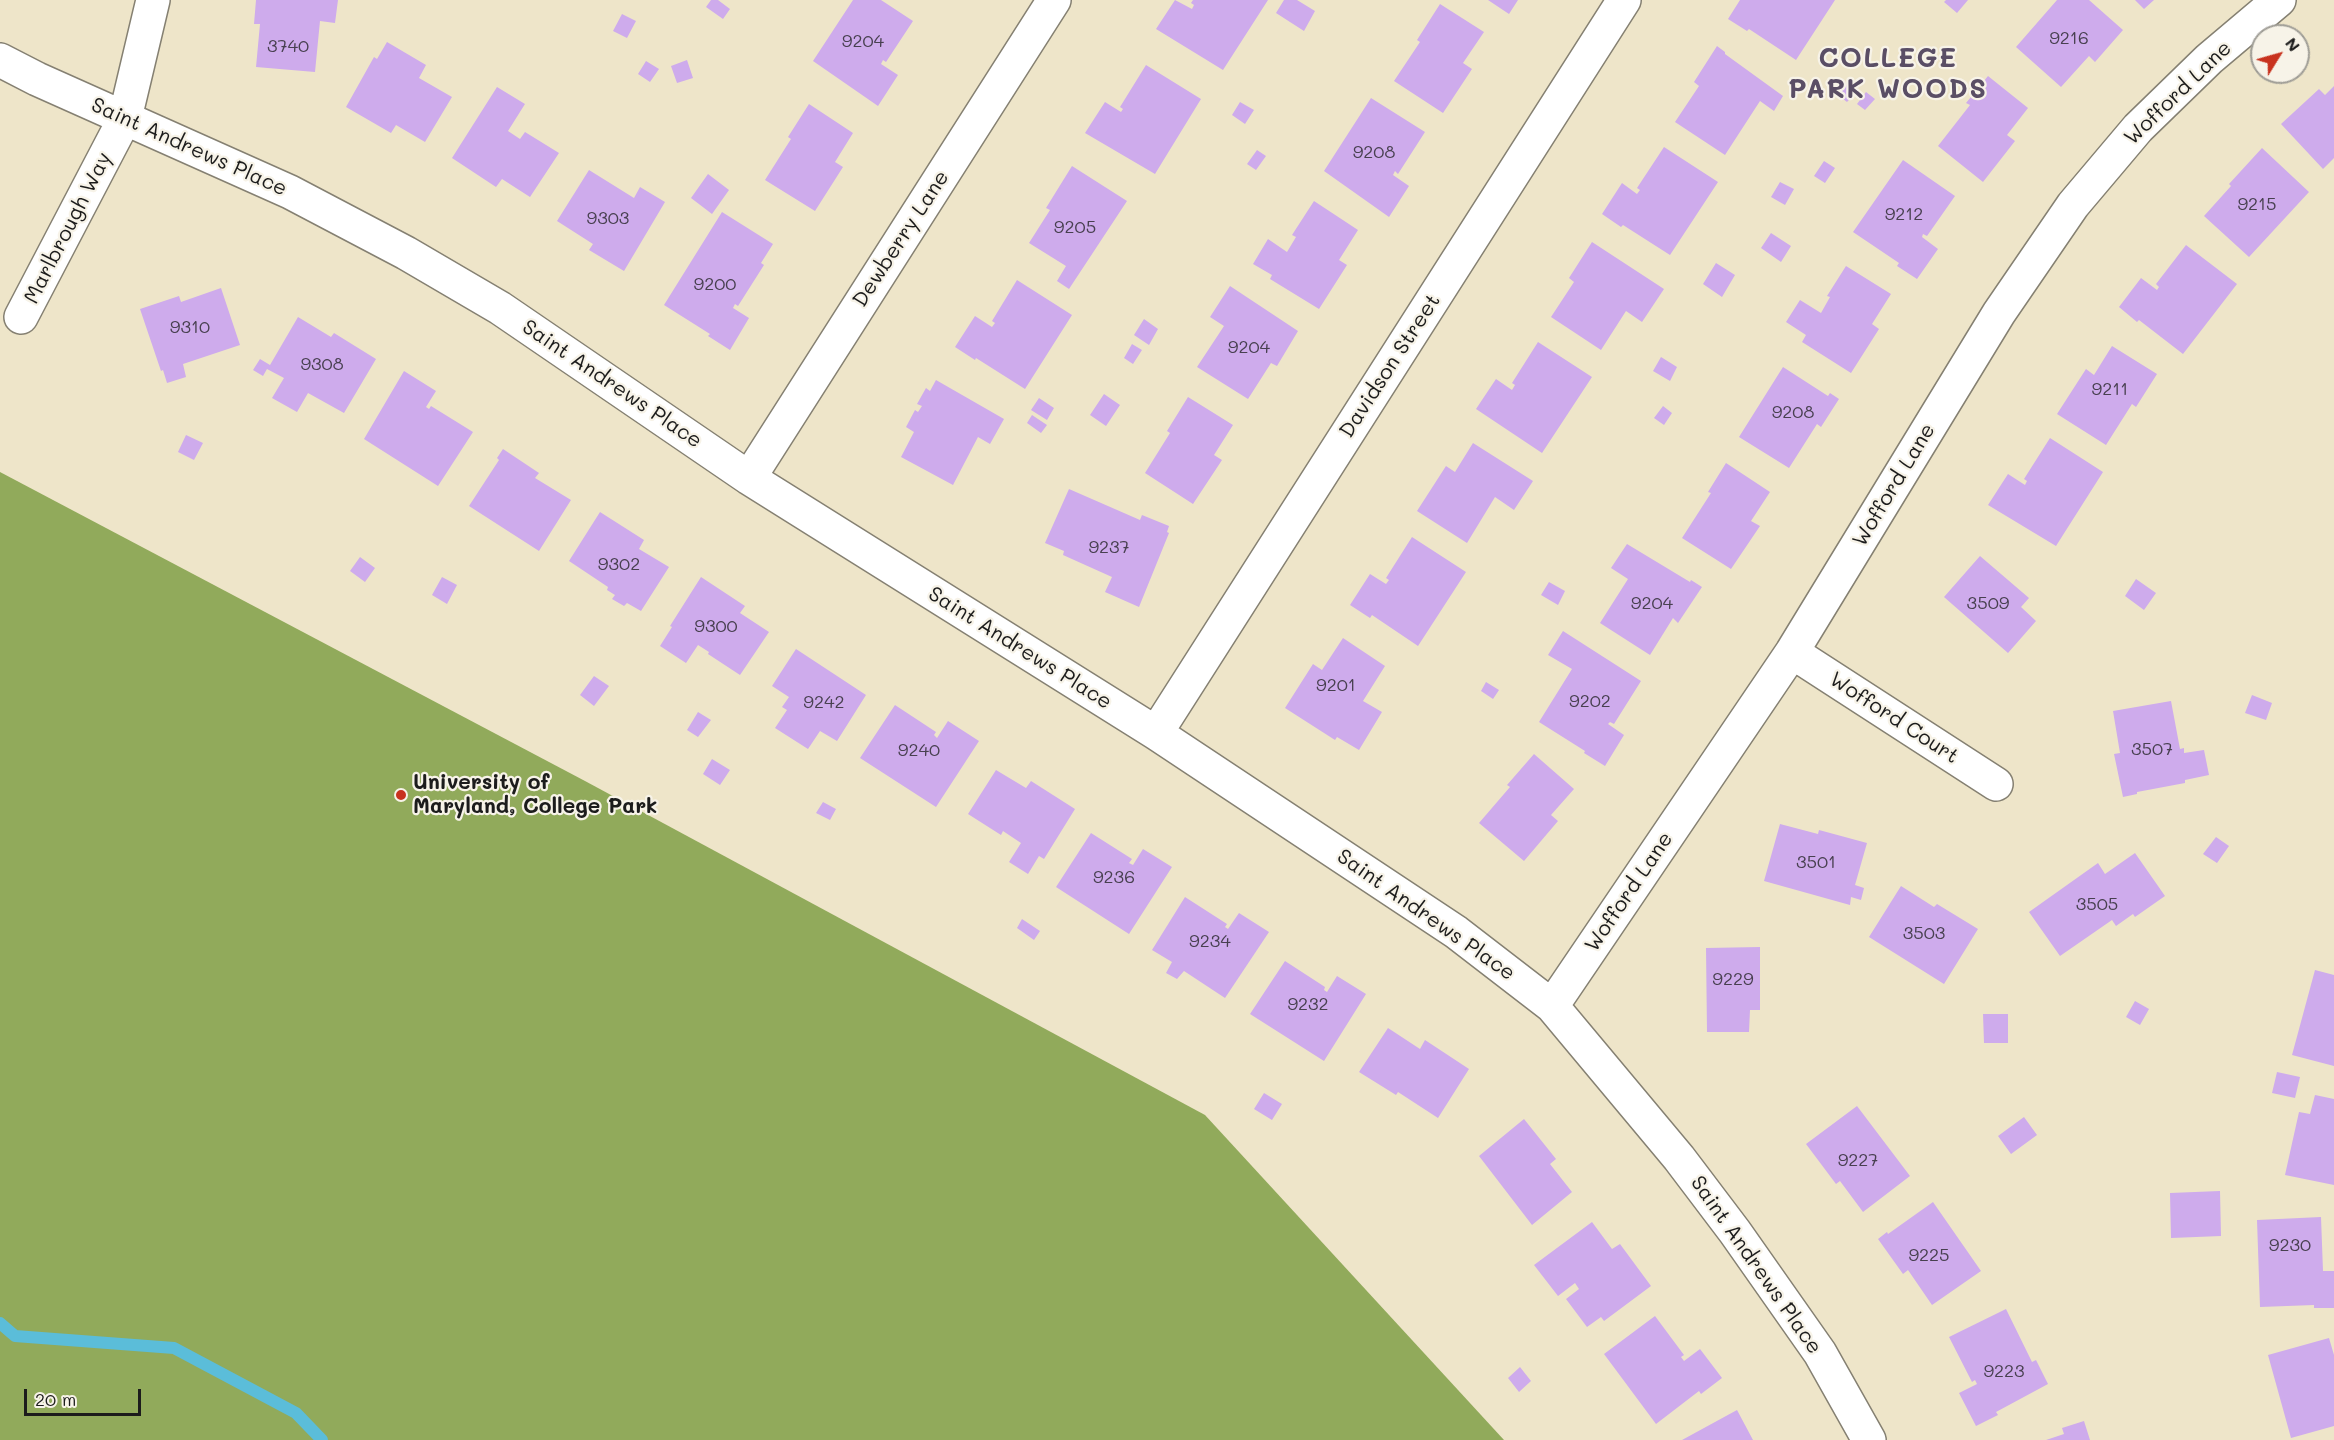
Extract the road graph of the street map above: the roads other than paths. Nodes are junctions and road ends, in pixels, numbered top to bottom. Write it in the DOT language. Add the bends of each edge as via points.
graph roads {
  1 [pos="153,0"];
  2 [pos="1054,0"];
  3 [pos="1624,0"];
  4 [pos="2279,0"];
  5 [pos="0,60"];
  6 [pos="125,118"];
  7 [pos="21,317"];
  8 [pos="749,478"];
  9 [pos="1792,652"];
  10 [pos="1156,733"];
  11 [pos="1996,784"];
  12 [pos="1551,1006"];
  13 [pos="1869,1440"];
  1 -- 6 [label="street, Marlbrough Way"];
  2 -- 8 [label="street, Dewberry Lane"];
  3 -- 10 [label="street, Davidson Street"];
  4 -- 9 [label="street, Wofford Lane" via="2209,59 2138,128 2073,205 1999,313"];
  5 -- 6 [label="street, Saint Andrews Place"];
  6 -- 7 [label="street, Marlbrough Way"];
  6 -- 8 [label="street, Saint Andrews Place" via="291,192 406,252 500,308"];
  8 -- 10 [label="street, Saint Andrews Place"];
  9 -- 11 [label="street, Wofford Court"];
  9 -- 12 [label="street, Wofford Lane"];
  10 -- 12 [label="street, Saint Andrews Place" via="1456,932"];
  12 -- 13 [label="street, Saint Andrews Place" via="1679,1158 1735,1232 1820,1353"];
}
